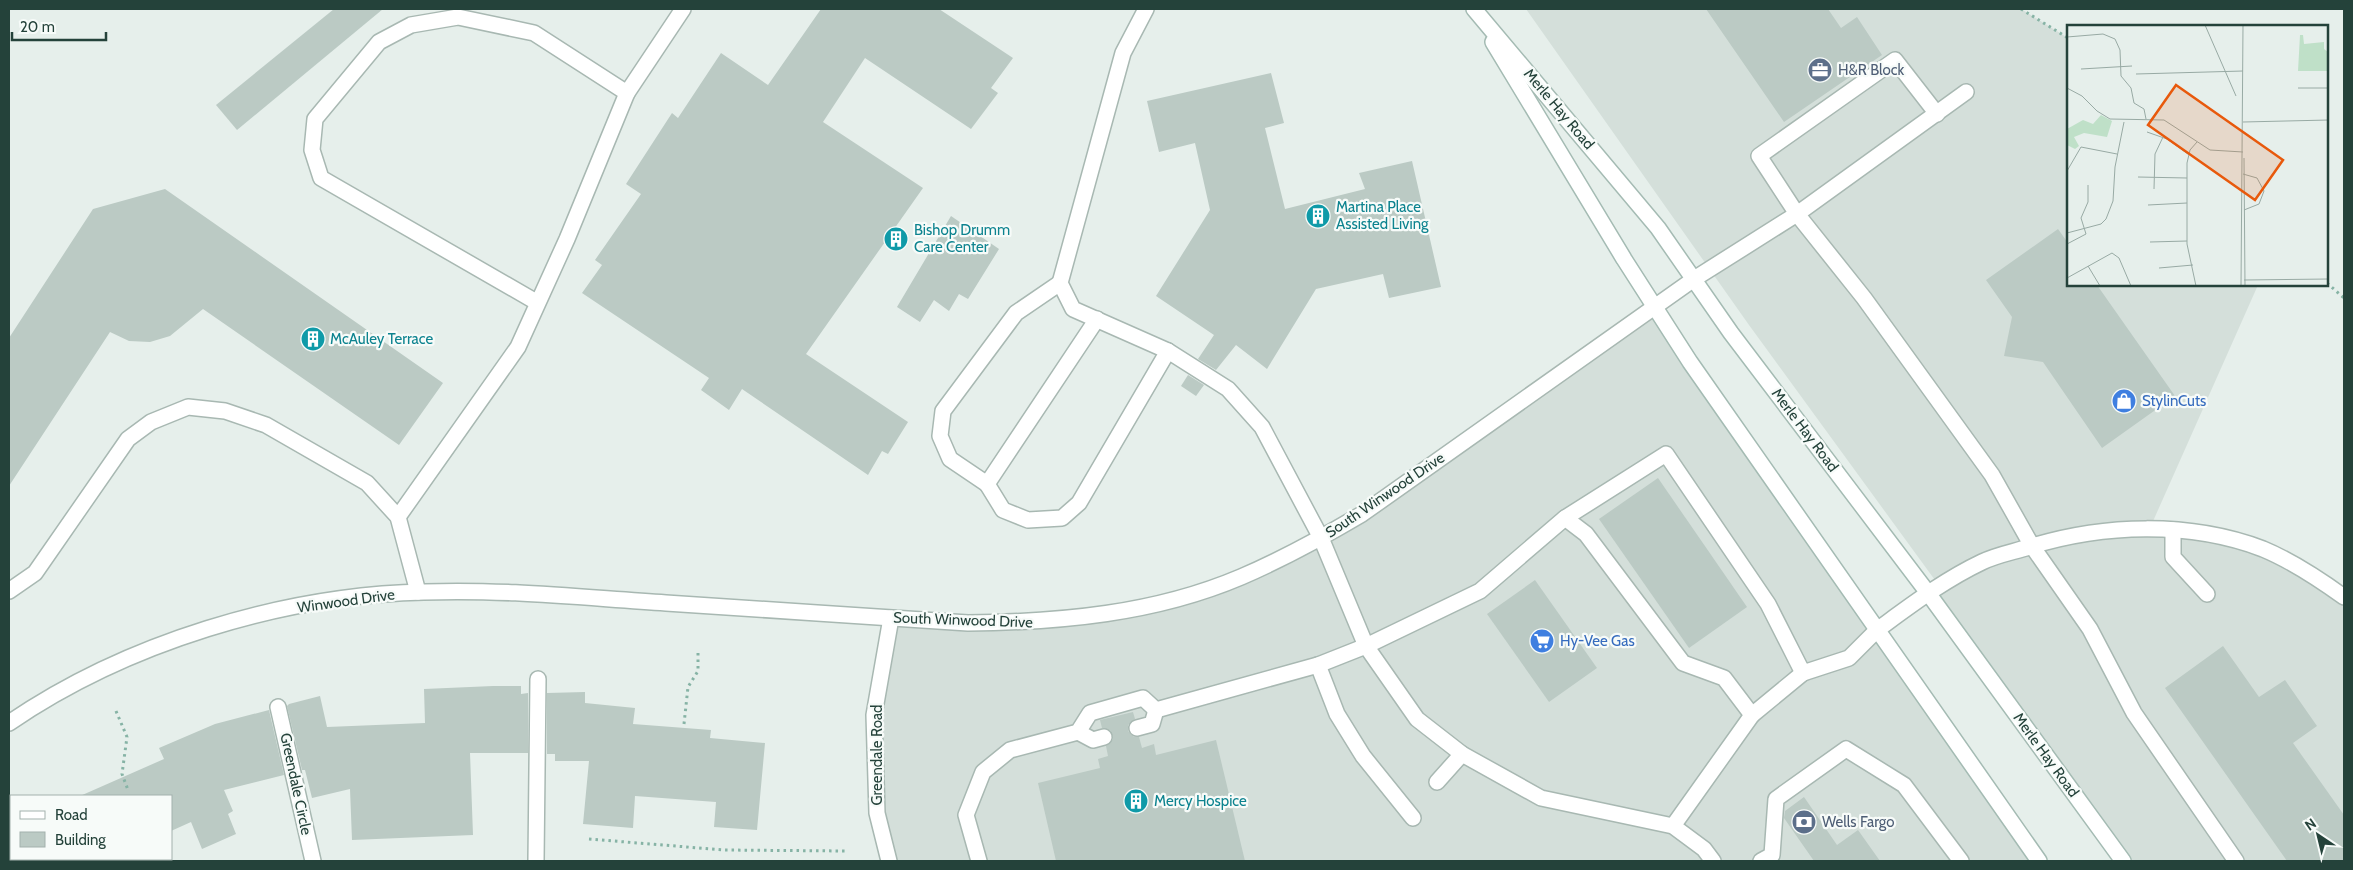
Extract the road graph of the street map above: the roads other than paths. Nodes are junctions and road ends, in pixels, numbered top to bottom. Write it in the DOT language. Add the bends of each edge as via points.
graph roads {
  1 [pos="683,9"];
  2 [pos="1146,9"];
  3 [pos="1473,9"];
  4 [pos="1966,92"];
  5 [pos="627,93"];
  6 [pos="1937,114"];
  7 [pos="1797,214"];
  8 [pos="1694,279"];
  9 [pos="1060,283"];
  10 [pos="538,303"];
  11 [pos="1655,306"];
  12 [pos="1097,319"];
  13 [pos="1168,351"];
  14 [pos="987,484"];
  15 [pos="398,517"];
  16 [pos="1565,518"];
  17 [pos="2173,530"];
  18 [pos="1321,538"];
  19 [pos="2032,546"];
  20 [pos="9,591"];
  21 [pos="418,592"];
  22 [pos="1928,593"];
  23 [pos="2207,594"];
  24 [pos="2344,597"];
  25 [pos="706,606"];
  26 [pos="891,618"];
  27 [pos="1877,630"];
  28 [pos="1366,646"];
  29 [pos="1318,665"];
  30 [pos="1803,673"];
  31 [pos="538,678"];
  32 [pos="278,707"];
  33 [pos="1156,710"];
  34 [pos="1752,715"];
  35 [pos="9,723"];
  36 [pos="1137,728"];
  37 [pos="1078,732"];
  38 [pos="1104,737"];
  39 [pos="1462,754"];
  40 [pos="1437,782"];
  41 [pos="1413,818"];
  42 [pos="1673,826"];
  43 [pos="313,861"];
  44 [pos="536,861"];
  45 [pos="889,861"];
  46 [pos="979,861"];
  47 [pos="1713,861"];
  48 [pos="1761,861"];
  49 [pos="1961,861"];
  50 [pos="2038,861"];
  51 [pos="2123,861"];
  52 [pos="2236,861"];
  1 -- 5 [label="street"];
  2 -- 9 [label="street" via="1123,53"];
  3 -- 8 [label="street, Merle Hay Road" via="1658,228"];
  3 -- 11 [label="street, Merle Hay Road"];
  4 -- 6 [label="street, South Winwood Drive"];
  5 -- 10 [label="street"];
  5 -- 10 [label="street" via="534,33 458,17 411,25 380,42 315,119 312,150 321,178"];
  6 -- 7 [label="street, South Winwood Drive"];
  6 -- 7 [label="street" via="1895,60 1759,156"];
  7 -- 8 [label="street, South Winwood Drive"];
  7 -- 19 [label="street" via="1847,275 1992,475"];
  8 -- 11 [label="street, South Winwood Drive"];
  8 -- 22 [label="street, Merle Hay Road" via="1731,333"];
  9 -- 12 [label="street" via="1073,308"];
  9 -- 14 [label="street" via="1016,313 943,411 940,436 950,459"];
  10 -- 15 [label="street" via="518,347"];
  11 -- 18 [label="street, South Winwood Drive" via="1362,514"];
  11 -- 27 [label="street, Merle Hay Road" via="1690,362"];
  12 -- 13 [label="street"];
  12 -- 14 [label="street"];
  13 -- 14 [label="street" via="1079,503 1062,518 1028,520 1003,510"];
  13 -- 18 [label="street" via="1228,389 1262,427"];
  15 -- 20 [label="street" via="367,483 266,425 225,411 188,407 152,422 128,439 35,573"];
  15 -- 21 [label="street"];
  16 -- 28 [label="street" via="1480,591"];
  16 -- 30 [label="street" via="1666,454 1768,604"];
  16 -- 34 [label="street" via="1586,534 1683,663 1724,678"];
  17 -- 19 [label="street" via="2150,528 2064,536"];
  17 -- 23 [label="street" via="2173,557"];
  17 -- 24 [label="street" via="2202,532 2263,549 2320,579"];
  18 -- 26 [label="street, South Winwood Drive" via="1240,578 1174,600 1107,614 1038,622 968,623"];
  18 -- 28 [label="street"];
  19 -- 22 [label="street" via="1982,562"];
  19 -- 52 [label="street" via="2090,629 2134,713"];
  21 -- 25 [label="street, Winwood Drive" via="512,593"];
  21 -- 35 [label="street, Winwood Drive" via="340,599 256,615 173,640 95,674"];
  22 -- 27 [label="street"];
  22 -- 51 [label="street, Merle Hay Road"];
  25 -- 26 [label="street, South Winwood Drive"];
  26 -- 45 [label="street, Greendale Road" via="874,715 877,813"];
  27 -- 30 [label="street" via="1850,658"];
  27 -- 50 [label="street, Merle Hay Road"];
  28 -- 29 [label="street"];
  28 -- 39 [label="street" via="1417,719"];
  29 -- 33 [label="street"];
  29 -- 41 [label="street" via="1337,714 1352,739"];
  30 -- 34 [label="street"];
  31 -- 44 [label="street"];
  32 -- 43 [label="street, Greendale Circle"];
  33 -- 36 [label="street" via="1152,724"];
  33 -- 37 [label="street" via="1143,698 1090,713"];
  34 -- 42 [label="street"];
  37 -- 38 [label="street" via="1093,740"];
  37 -- 46 [label="street" via="1010,750 983,772 966,815"];
  39 -- 40 [label="street"];
  39 -- 42 [label="street" via="1541,798"];
  42 -- 47 [label="street" via="1704,848"];
  48 -- 49 [label="street" via="1772,855 1776,799 1846,749 1904,785"];
}
